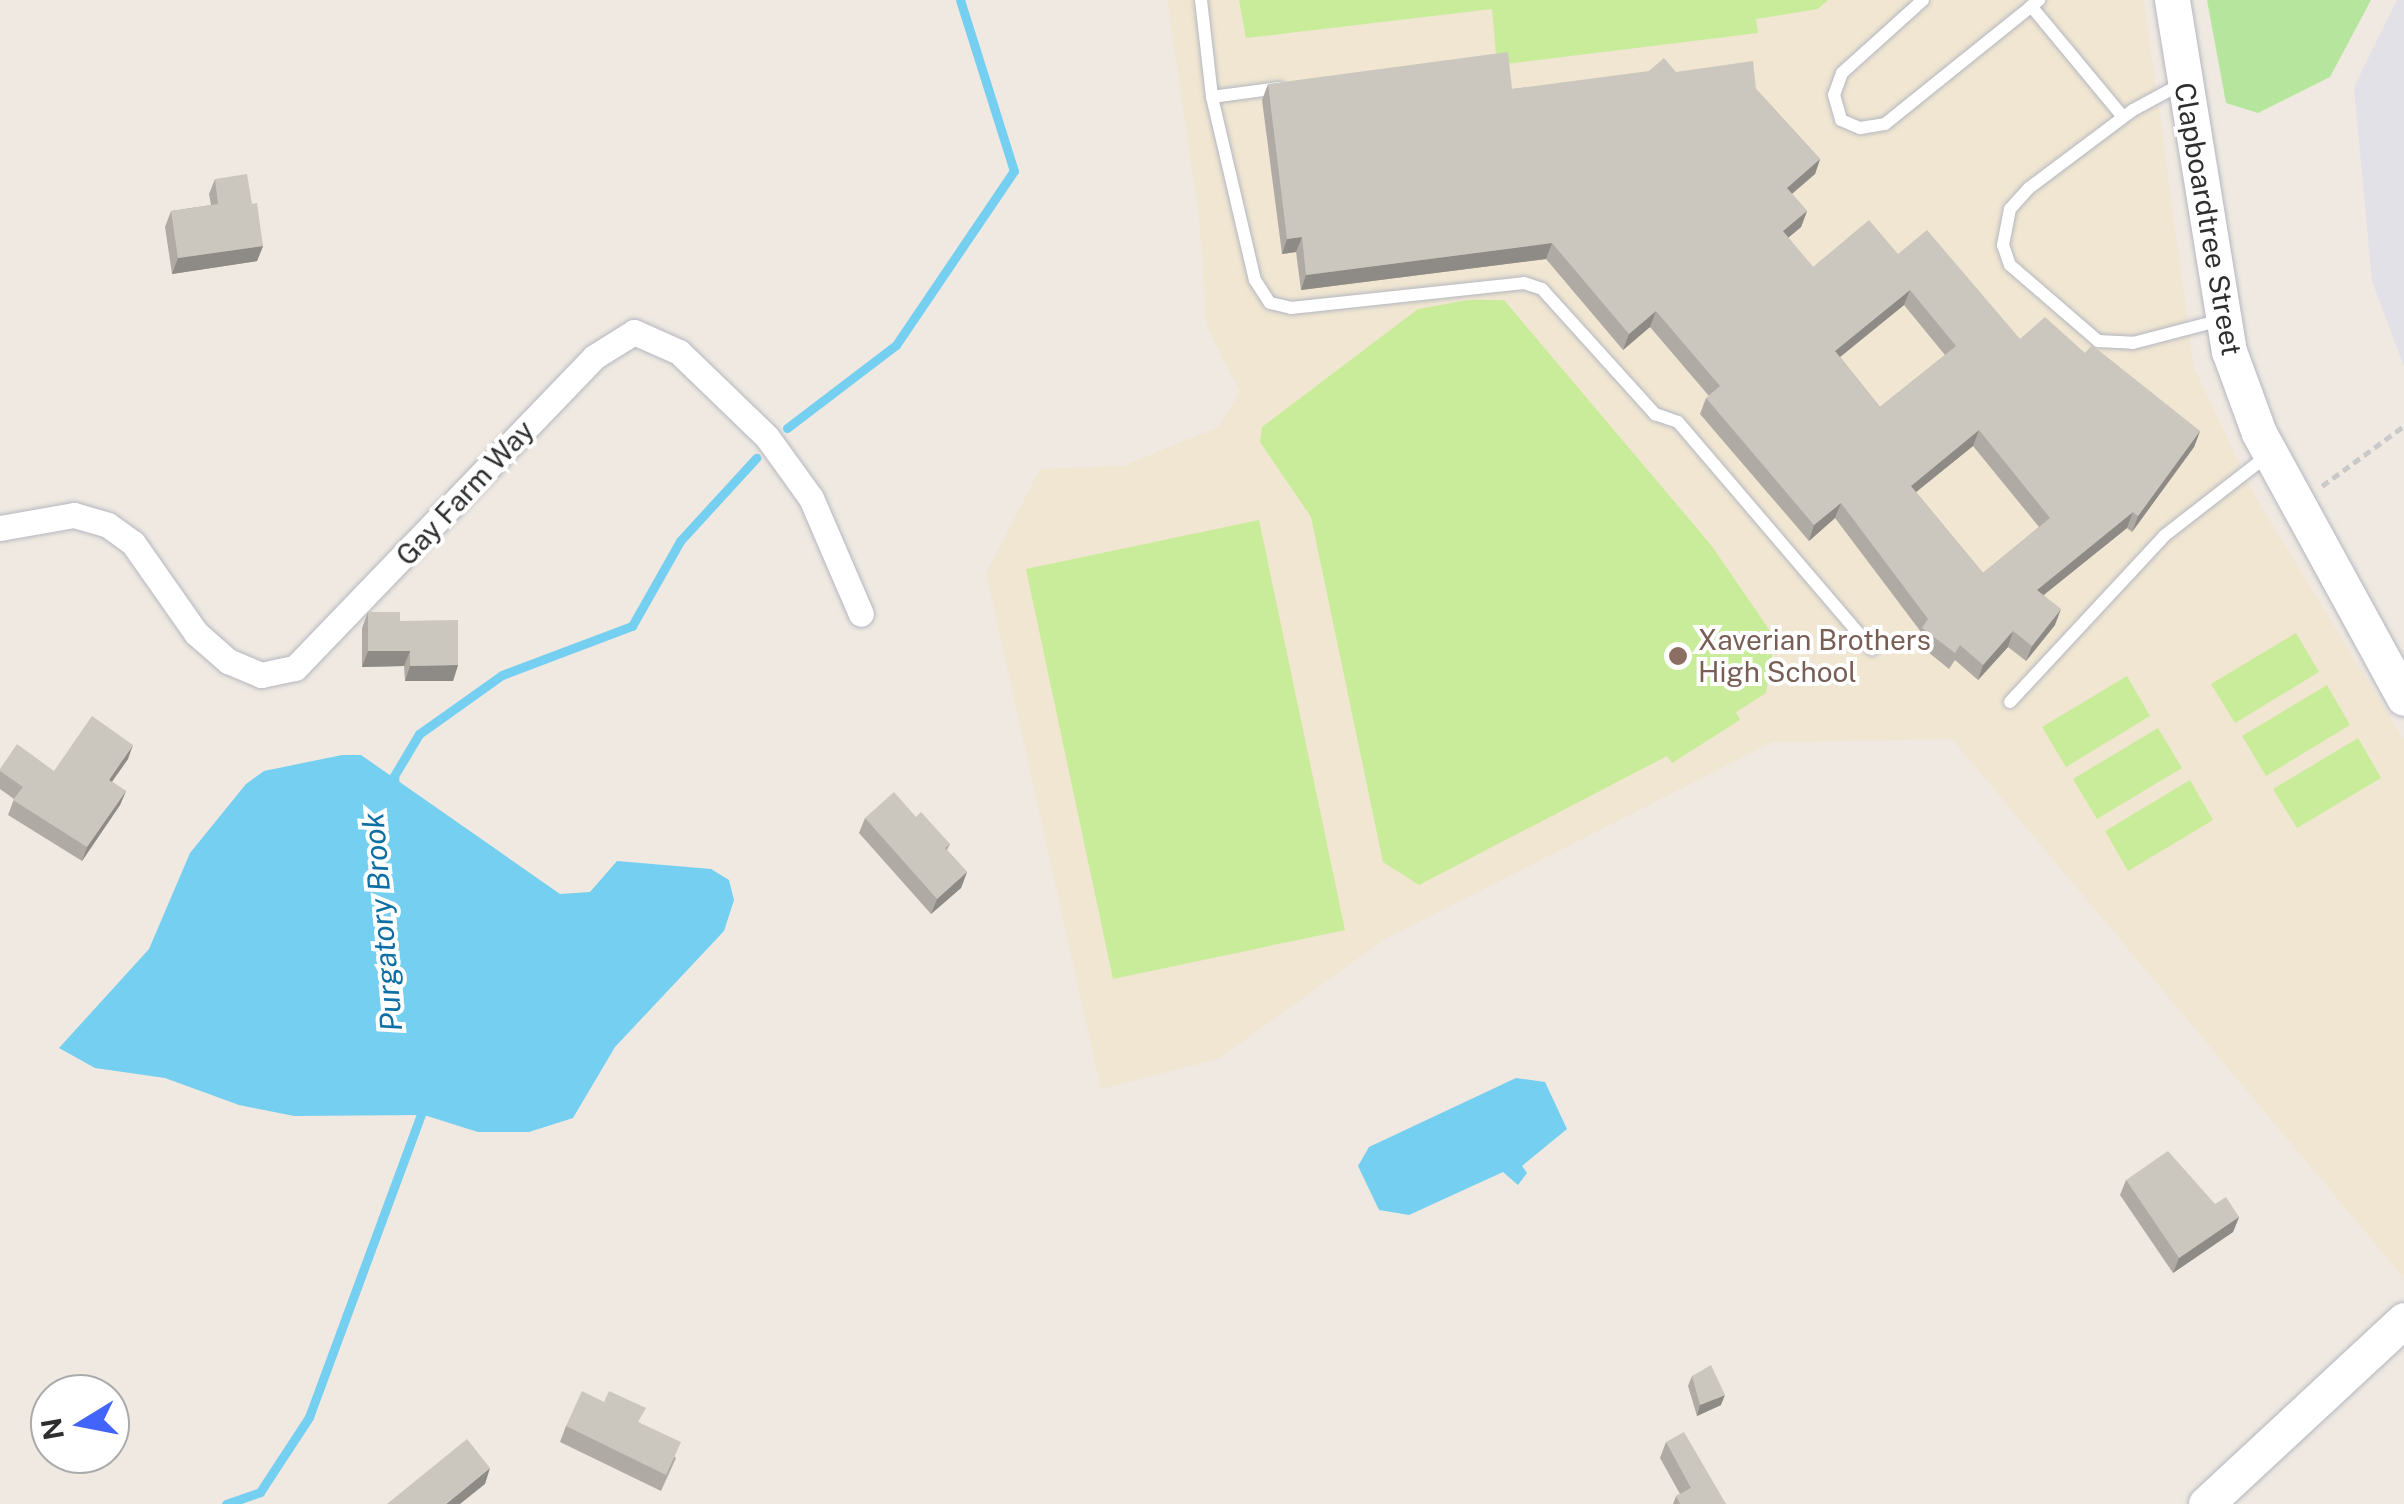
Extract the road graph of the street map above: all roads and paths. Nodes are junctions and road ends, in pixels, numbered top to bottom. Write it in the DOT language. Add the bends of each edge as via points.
graph roads {
  1 [pos="1201,0"];
  2 [pos="1922,0"];
  3 [pos="2172,0"];
  4 [pos="2035,3"];
  5 [pos="2184,83"];
  6 [pos="1304,84"];
  7 [pos="1212,97"];
  8 [pos="2123,118"];
  9 [pos="2221,320"];
  10 [pos="2404,426"];
  11 [pos="2270,454"];
  12 [pos="2295,501"];
  13 [pos="0,528"];
  14 [pos="861,614"];
  15 [pos="1872,649"];
  16 [pos="2404,698"];
  17 [pos="2010,702"];
  18 [pos="2404,1320"];
  19 [pos="2206,1504"];
  1 -- 7 [label="lane"];
  2 -- 4 [label="lane" via="1842,73 1834,95 1841,120 1860,128 1885,124"];
  3 -- 5 [label="main road, Clapboardtree Street"];
  4 -- 8 [label="lane"];
  5 -- 8 [label="lane"];
  5 -- 9 [label="main road, Clapboardtree Street"];
  6 -- 7 [label="lane"];
  7 -- 15 [label="lane" via="1255,280 1270,302 1291,308 1524,283 1542,290 1656,414 1678,422"];
  8 -- 9 [label="lane" via="2010,209 2003,245 2010,264 2098,341 2113,346"];
  9 -- 11 [label="main road, Clapboardtree Street"];
  10 -- 12 [label="path"];
  11 -- 12 [label="main road, Clapboardtree Street"];
  11 -- 17 [label="lane" via="2164,536"];
  12 -- 16 [label="main road, Clapboardtree Street"];
  13 -- 14 [label="street, Gay Farm Way" via="74,515 108,525 133,543 196,634 228,661 261,674 294,668 594,357 634,332 679,352 767,437 811,498"];
  18 -- 19 [label="main road"];
}
